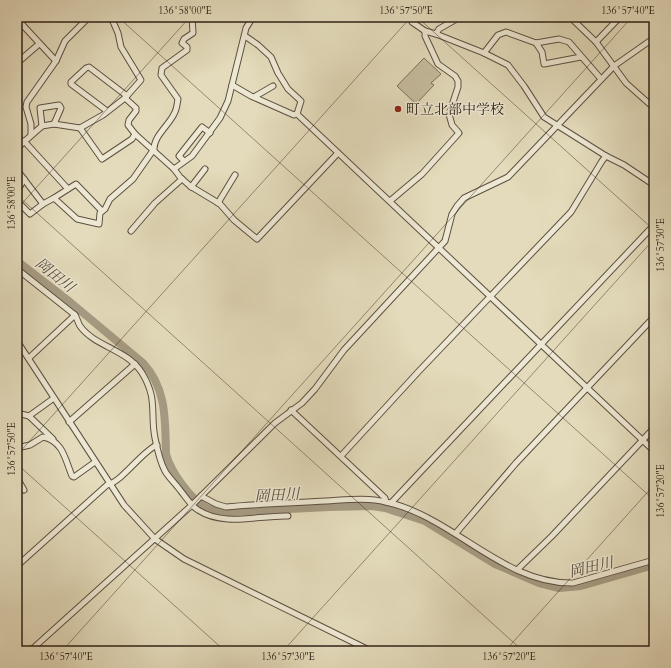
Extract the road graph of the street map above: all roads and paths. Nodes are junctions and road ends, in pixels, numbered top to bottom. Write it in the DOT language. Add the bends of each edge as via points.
graph roads {
  1 [pos="89,17"];
  2 [pos="111,17"];
  3 [pos="192,17"];
  4 [pos="253,17"];
  5 [pos="409,17"];
  6 [pos="460,17"];
  7 [pos="620,17"];
  8 [pos="18,18"];
  9 [pos="574,18"];
  10 [pos="425,31"];
  11 [pos="436,34"];
  12 [pos="245,36"];
  13 [pos="654,38"];
  14 [pos="596,42"];
  15 [pos="536,43"];
  16 [pos="39,44"];
  17 [pos="484,53"];
  18 [pos="581,57"];
  19 [pos="56,61"];
  20 [pos="17,63"];
  21 [pos="614,66"];
  22 [pos="601,79"];
  23 [pos="232,85"];
  24 [pos="273,86"];
  25 [pos="126,97"];
  26 [pos="254,97"];
  27 [pos="654,108"];
  28 [pos="107,111"];
  29 [pos="296,114"];
  30 [pos="54,124"];
  31 [pos="42,126"];
  32 [pos="558,126"];
  33 [pos="80,128"];
  34 [pos="210,133"];
  35 [pos="31,134"];
  36 [pos="135,134"];
  37 [pos="24,141"];
  38 [pos="17,148"];
  39 [pos="154,149"];
  40 [pos="338,153"];
  41 [pos="606,156"];
  42 [pos="184,162"];
  43 [pos="174,169"];
  44 [pos="205,169"];
  45 [pos="17,170"];
  46 [pos="235,175"];
  47 [pos="182,178"];
  48 [pos="24,179"];
  49 [pos="654,185"];
  50 [pos="191,187"];
  51 [pos="68,189"];
  52 [pos="54,198"];
  53 [pos="17,200"];
  54 [pos="390,201"];
  55 [pos="218,203"];
  56 [pos="42,204"];
  57 [pos="102,211"];
  58 [pos="654,225"];
  59 [pos="131,230"];
  60 [pos="440,248"];
  61 [pos="17,269"];
  62 [pos="491,297"];
  63 [pos="75,315"];
  64 [pos="654,317"];
  65 [pos="17,341"];
  66 [pos="542,345"];
  67 [pos="29,358"];
  68 [pos="135,364"];
  69 [pos="587,389"];
  70 [pos="54,398"];
  71 [pos="291,410"];
  72 [pos="17,413"];
  73 [pos="29,416"];
  74 [pos="69,422"];
  75 [pos="654,428"];
  76 [pos="54,439"];
  77 [pos="642,441"];
  78 [pos="157,445"];
  79 [pos="17,448"];
  80 [pos="654,451"];
  81 [pos="341,456"];
  82 [pos="95,462"];
  83 [pos="17,478"];
  84 [pos="111,484"];
  85 [pos="24,490"];
  86 [pos="201,496"];
  87 [pos="389,502"];
  88 [pos="192,504"];
  89 [pos="288,516"];
  90 [pos="456,533"];
  91 [pos="155,539"];
  92 [pos="654,560"];
  93 [pos="17,566"];
  94 [pos="518,569"];
  95 [pos="30,651"];
  96 [pos="371,651"];
  1 -- 19 [label="street" via="65,42"];
  2 -- 25 [label="street" via="121,47 140,80"];
  3 -- 39 [label="street" via="193,33 182,43 187,50 161,71 161,75 178,98 174,114"];
  4 -- 12 [label="street" via="246,28"];
  5 -- 10 [label="street"];
  6 -- 11 [label="street" via="439,29"];
  7 -- 14 [label="street"];
  8 -- 16 [label="street"];
  9 -- 14 [label="street"];
  10 -- 11 [label="street"];
  10 -- 54 [label="street" via="438,64 458,81 448,114 452,125 459,133 422,174"];
  11 -- 17 [label="street"];
  12 -- 23 [label="street"];
  12 -- 40 [label="street" via="271,57 288,89 299,98 297,114"];
  13 -- 21 [label="street"];
  14 -- 21 [label="street"];
  15 -- 17 [label="street" via="506,32 498,35"];
  15 -- 18 [label="street" via="559,39 569,42"];
  15 -- 18 [label="street" via="542,52 544,64"];
  16 -- 19 [label="street"];
  16 -- 20 [label="street"];
  17 -- 32 [label="street" via="508,65 544,117"];
  18 -- 22 [label="street"];
  19 -- 35 [label="street" via="26,102"];
  21 -- 22 [label="street"];
  21 -- 27 [label="street" via="626,83"];
  22 -- 32 [label="street"];
  23 -- 26 [label="street"];
  23 -- 34 [label="street" via="228,101"];
  24 -- 26 [label="street"];
  25 -- 28 [label="street"];
  25 -- 28 [label="street" via="89,67 86,68 71,84"];
  25 -- 36 [label="street" via="136,108 128,124"];
  26 -- 29 [label="street"];
  28 -- 33 [label="street"];
  30 -- 31 [label="street"];
  30 -- 31 [label="street" via="61,108 59,105 40,108"];
  30 -- 33 [label="street"];
  31 -- 35 [label="street"];
  32 -- 41 [label="street"];
  32 -- 60 [label="street" via="508,176 464,198 452,214 445,241"];
  33 -- 36 [label="street" via="102,159"];
  34 -- 42 [label="street"];
  34 -- 42 [label="street" via="202,127 179,156"];
  35 -- 37 [label="street"];
  36 -- 39 [label="street"];
  37 -- 38 [label="street"];
  37 -- 51 [label="street"];
  39 -- 43 [label="street"];
  39 -- 57 [label="street" via="133,179 110,198"];
  40 -- 54 [label="street"];
  40 -- 55 [label="street" via="257,239"];
  41 -- 49 [label="street"];
  41 -- 62 [label="street" via="571,212"];
  42 -- 43 [label="street"];
  43 -- 47 [label="street"];
  44 -- 50 [label="street"];
  45 -- 48 [label="street"];
  46 -- 55 [label="street"];
  47 -- 50 [label="street"];
  47 -- 59 [label="street"];
  48 -- 53 [label="street"];
  48 -- 56 [label="street"];
  50 -- 55 [label="street"];
  51 -- 52 [label="street"];
  51 -- 57 [label="street" via="76,184"];
  52 -- 56 [label="street"];
  52 -- 57 [label="street" via="77,219 99,224"];
  53 -- 56 [label="street" via="30,214"];
  54 -- 60 [label="street"];
  58 -- 66 [label="street"];
  60 -- 62 [label="street"];
  60 -- 71 [label="street" via="344,350 315,389"];
  61 -- 63 [label="street"];
  62 -- 66 [label="street"];
  62 -- 81 [label="street"];
  63 -- 67 [label="street"];
  63 -- 68 [label="street" via="79,325 95,339"];
  64 -- 69 [label="street"];
  65 -- 67 [label="street"];
  66 -- 69 [label="street"];
  66 -- 87 [label="street"];
  67 -- 70 [label="street"];
  68 -- 74 [label="street"];
  68 -- 78 [label="street" via="151,391"];
  69 -- 77 [label="street"];
  69 -- 90 [label="street" via="516,463"];
  70 -- 73 [label="street"];
  70 -- 74 [label="street"];
  71 -- 81 [label="street"];
  71 -- 86 [label="street"];
  72 -- 73 [label="street"];
  73 -- 76 [label="street"];
  74 -- 82 [label="street"];
  75 -- 77 [label="street"];
  76 -- 79 [label="street" via="43,437 30,445"];
  76 -- 82 [label="street" via="61,448 72,477 76,477"];
  77 -- 80 [label="street"];
  77 -- 94 [label="street"];
  78 -- 84 [label="street"];
  78 -- 88 [label="street" via="164,470"];
  81 -- 87 [label="street"];
  82 -- 84 [label="street"];
  83 -- 85 [label="street"];
  84 -- 91 [label="street" via="124,505"];
  84 -- 93 [label="street"];
  86 -- 87 [label="street" via="226,507 342,500"];
  86 -- 88 [label="street"];
  87 -- 90 [label="street" via="427,516"];
  88 -- 89 [label="street" via="204,514 223,518"];
  88 -- 91 [label="street"];
  90 -- 94 [label="street" via="496,560"];
  91 -- 95 [label="street"];
  91 -- 96 [label="street" via="184,559"];
  92 -- 94 [label="street" via="573,582 560,583"];
}
